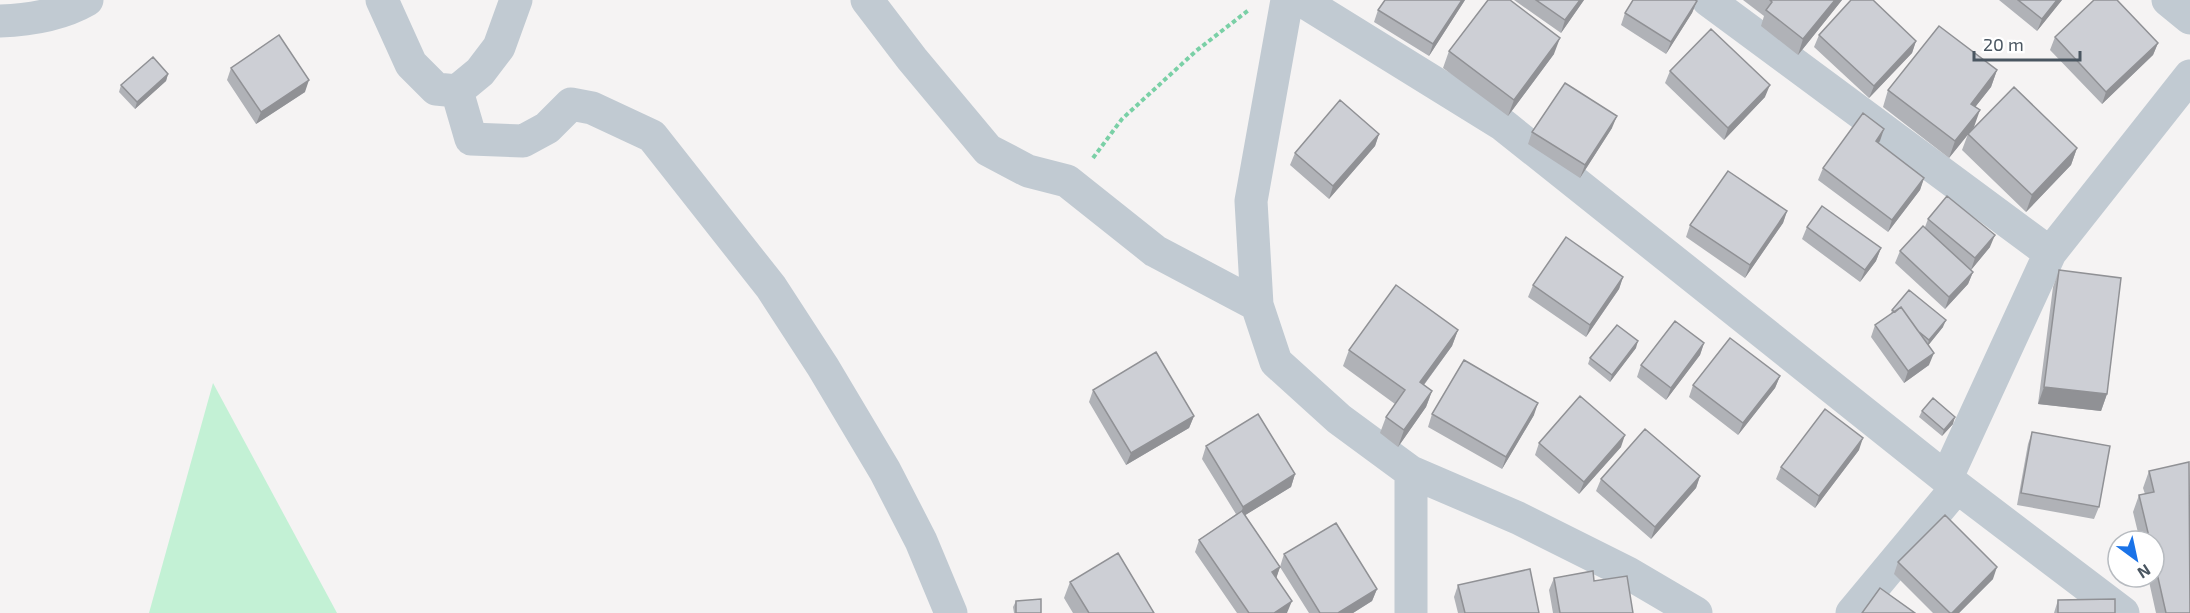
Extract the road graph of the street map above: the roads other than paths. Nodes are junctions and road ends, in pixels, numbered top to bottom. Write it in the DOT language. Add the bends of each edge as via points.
graph roads {
  1 [pos="87,0"];
  2 [pos="381,0"];
  3 [pos="516,0"];
  4 [pos="867,0"];
  5 [pos="1287,0"];
  6 [pos="1300,0"];
  7 [pos="1708,0"];
  8 [pos="2168,0"];
  9 [pos="2190,18"];
  10 [pos="0,21"];
  11 [pos="2190,76"];
  12 [pos="457,91"];
  13 [pos="2050,253"];
  14 [pos="1257,305"];
  15 [pos="1411,472"];
  16 [pos="1952,482"];
  17 [pos="951,613"];
  18 [pos="1411,613"];
  19 [pos="1696,613"];
  20 [pos="1852,613"];
  21 [pos="2123,613"];
  1 -- 10 [label="street" via="73,8 25,20"];
  2 -- 12 [label="street" via="411,64 436,89"];
  3 -- 12 [label="street" via="500,47 480,72"];
  4 -- 14 [label="street" via="988,150 1028,171 1066,182 1155,250"];
  5 -- 14 [label="street" via="1251,201"];
  6 -- 16 [label="street" via="1503,125"];
  7 -- 13 [label="street"];
  8 -- 9 [label="street"];
  11 -- 13 [label="street"];
  12 -- 17 [label="street" via="471,139 523,141 548,128 571,104 592,108 652,136 771,287 823,367 906,511"];
  13 -- 16 [label="street"];
  14 -- 15 [label="street" via="1276,362 1339,419"];
  15 -- 18 [label="street"];
  15 -- 19 [label="street" via="1518,518 1628,573"];
  16 -- 20 [label="street"];
  16 -- 21 [label="street"];
}
